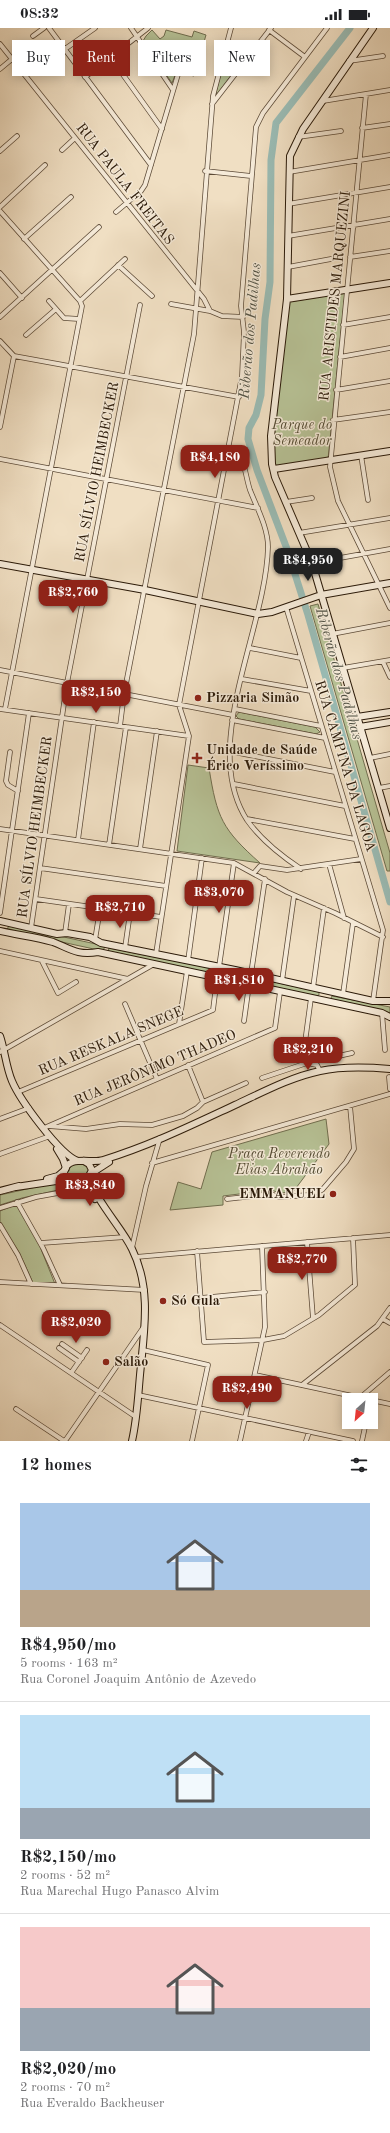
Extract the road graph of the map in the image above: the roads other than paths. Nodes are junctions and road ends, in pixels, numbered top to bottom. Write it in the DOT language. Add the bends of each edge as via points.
graph roads {
  1 [pos="44,28"];
  2 [pos="49,28"];
  3 [pos="95,28"];
  4 [pos="131,28"];
  5 [pos="148,28"];
  6 [pos="231,28"];
  7 [pos="327,28"];
  8 [pos="372,28"];
  9 [pos="270,29"];
  10 [pos="33,36"];
  11 [pos="137,37"];
  12 [pos="58,40"];
  13 [pos="228,40"];
  14 [pos="262,40"];
  15 [pos="130,42"];
  16 [pos="0,44"];
  17 [pos="65,49"];
  18 [pos="383,56"];
  19 [pos="305,57"];
  20 [pos="12,59"];
  21 [pos="349,61"];
  22 [pos="0,69"];
  23 [pos="26,76"];
  24 [pos="123,76"];
  25 [pos="177,76"];
  26 [pos="219,76"];
  27 [pos="234,76"];
  28 [pos="85,77"];
  29 [pos="173,90"];
  30 [pos="390,90"];
  31 [pos="366,94"];
  32 [pos="322,101"];
  33 [pos="212,105"];
  34 [pos="390,124"];
  35 [pos="362,128"];
  36 [pos="162,129"];
  37 [pos="341,131"];
  38 [pos="17,136"];
  39 [pos="298,137"];
  40 [pos="75,138"];
  41 [pos="62,150"];
  42 [pos="0,151"];
  43 [pos="390,155"];
  44 [pos="359,160"];
  45 [pos="45,165"];
  46 [pos="151,165"];
  47 [pos="206,171"];
  48 [pos="288,172"];
  49 [pos="251,176"];
  50 [pos="390,187"];
  51 [pos="356,192"];
  52 [pos="71,197"];
  53 [pos="126,203"];
  54 [pos="288,204"];
  55 [pos="0,207"];
  56 [pos="0,211"];
  57 [pos="116,212"];
  58 [pos="390,219"];
  59 [pos="353,225"];
  60 [pos="99,227"];
  61 [pos="288,236"];
  62 [pos="24,238"];
  63 [pos="390,250"];
  64 [pos="350,257"];
  65 [pos="125,259"];
  66 [pos="331,260"];
  67 [pos="118,265"];
  68 [pos="288,267"];
  69 [pos="52,270"];
  70 [pos="0,273"];
  71 [pos="390,283"];
  72 [pos="346,290"];
  73 [pos="198,293"];
  74 [pos="152,296"];
  75 [pos="22,298"];
  76 [pos="287,299"];
  77 [pos="49,301"];
  78 [pos="80,301"];
  79 [pos="171,304"];
  80 [pos="140,305"];
  81 [pos="197,308"];
  82 [pos="56,309"];
  83 [pos="210,312"];
  84 [pos="0,317"];
  85 [pos="243,317"];
  86 [pos="390,317"];
  87 [pos="79,319"];
  88 [pos="343,325"];
  89 [pos="26,335"];
  90 [pos="0,341"];
  91 [pos="390,348"];
  92 [pos="14,356"];
  93 [pos="340,357"];
  94 [pos="70,366"];
  95 [pos="126,377"];
  96 [pos="390,381"];
  97 [pos="183,387"];
  98 [pos="336,390"];
  99 [pos="239,397"];
  100 [pos="390,412"];
  101 [pos="334,420"];
  102 [pos="0,427"];
  103 [pos="229,447"];
  104 [pos="390,451"];
  105 [pos="361,455"];
  106 [pos="0,459"];
  107 [pos="330,460"];
  108 [pos="50,469"];
  109 [pos="274,470"];
  110 [pos="107,479"];
  111 [pos="164,490"];
  112 [pos="312,498"];
  113 [pos="368,500"];
  114 [pos="219,501"];
  115 [pos="286,502"];
  116 [pos="258,508"];
  117 [pos="390,518"];
  118 [pos="349,524"];
  119 [pos="299,533"];
  120 [pos="390,549"];
  121 [pos="363,554"];
  122 [pos="312,563"];
  123 [pos="0,564"];
  124 [pos="31,569"];
  125 [pos="89,579"];
  126 [pos="390,583"];
  127 [pos="379,585"];
  128 [pos="145,590"];
  129 [pos="322,598"];
  130 [pos="200,602"];
  131 [pos="286,607"];
  132 [pos="390,608"];
  133 [pos="258,614"];
  134 [pos="390,623"];
  135 [pos="332,634"];
  136 [pos="250,648"];
  137 [pos="301,658"];
  138 [pos="390,660"];
  139 [pos="383,662"];
  140 [pos="343,668"];
  141 [pos="0,670"];
  142 [pos="11,672"];
  143 [pos="390,677"];
  144 [pos="242,679"];
  145 [pos="67,683"];
  146 [pos="311,692"];
  147 [pos="124,694"];
  148 [pos="179,704"];
  149 [pos="0,709"];
  150 [pos="235,709"];
  151 [pos="5,710"];
  152 [pos="390,712"];
  153 [pos="29,713"];
  154 [pos="233,715"];
  155 [pos="357,717"];
  156 [pos="62,718"];
  157 [pos="232,720"];
  158 [pos="94,722"];
  159 [pos="390,722"];
  160 [pos="120,726"];
  161 [pos="321,726"];
  162 [pos="126,727"];
  163 [pos="360,727"];
  164 [pos="157,731"];
  165 [pos="189,736"];
  166 [pos="325,738"];
  167 [pos="229,751"];
  168 [pos="10,752"];
  169 [pos="390,754"];
  170 [pos="370,758"];
  171 [pos="335,772"];
  172 [pos="234,784"];
  173 [pos="390,786"];
  174 [pos="379,788"];
  175 [pos="18,791"];
  176 [pos="345,806"];
  177 [pos="247,819"];
  178 [pos="389,820"];
  179 [pos="390,828"];
  180 [pos="0,829"];
  181 [pos="12,831"];
  182 [pos="45,836"];
  183 [pos="355,838"];
  184 [pos="78,840"];
  185 [pos="109,845"];
  186 [pos="140,849"];
  187 [pos="170,854"];
  188 [pos="202,858"];
  189 [pos="361,859"];
  190 [pos="234,863"];
  191 [pos="328,864"];
  192 [pos="40,868"];
  193 [pos="300,869"];
  194 [pos="254,873"];
  195 [pos="265,879"];
  196 [pos="166,886"];
  197 [pos="294,896"];
  198 [pos="36,899"];
  199 [pos="69,904"];
  200 [pos="324,908"];
  201 [pos="100,909"];
  202 [pos="0,913"];
  203 [pos="130,913"];
  204 [pos="161,917"];
  205 [pos="344,918"];
  206 [pos="3,922"];
  207 [pos="354,923"];
  208 [pos="31,928"];
  209 [pos="1,931"];
  210 [pos="65,933"];
  211 [pos="383,938"];
  212 [pos="95,940"];
  213 [pos="110,945"];
  214 [pos="125,948"];
  215 [pos="0,952"];
  216 [pos="108,954"];
  217 [pos="156,954"];
  218 [pos="42,960"];
  219 [pos="188,961"];
  220 [pos="154,964"];
  221 [pos="219,967"];
  222 [pos="186,971"];
  223 [pos="251,974"];
  224 [pos="218,978"];
  225 [pos="128,979"];
  226 [pos="282,981"];
  227 [pos="76,982"];
  228 [pos="249,985"];
  229 [pos="313,988"];
  230 [pos="320,989"];
  231 [pos="280,992"];
  232 [pos="332,992"];
  233 [pos="343,994"];
  234 [pos="314,999"];
  235 [pos="373,1001"];
  236 [pos="390,1001"];
  237 [pos="330,1002"];
  238 [pos="125,1004"];
  239 [pos="382,1013"];
  240 [pos="390,1017"];
  241 [pos="244,1021"];
  242 [pos="180,1024"];
  243 [pos="0,1036"];
  244 [pos="141,1040"];
  245 [pos="385,1050"];
  246 [pos="2,1051"];
  247 [pos="352,1053"];
  248 [pos="307,1063"];
  249 [pos="188,1065"];
  250 [pos="390,1069"];
  251 [pos="320,1071"];
  252 [pos="389,1077"];
  253 [pos="262,1078"];
  254 [pos="158,1079"];
  255 [pos="246,1084"];
  256 [pos="390,1088"];
  257 [pos="18,1092"];
  258 [pos="390,1094"];
  259 [pos="203,1102"];
  260 [pos="350,1106"];
  261 [pos="29,1108"];
  262 [pos="0,1119"];
  263 [pos="46,1127"];
  264 [pos="50,1136"];
  265 [pos="160,1138"];
  266 [pos="129,1151"];
  267 [pos="0,1154"];
  268 [pos="81,1161"];
  269 [pos="152,1163"];
  270 [pos="66,1169"];
  271 [pos="91,1175"];
  272 [pos="70,1183"];
  273 [pos="79,1184"];
  274 [pos="16,1187"];
  275 [pos="0,1191"];
  276 [pos="69,1191"];
  277 [pos="226,1199"];
  278 [pos="17,1202"];
  279 [pos="0,1208"];
  280 [pos="111,1217"];
  281 [pos="0,1225"];
  282 [pos="390,1235"];
  283 [pos="125,1237"];
  284 [pos="353,1238"];
  285 [pos="307,1242"];
  286 [pos="41,1243"];
  287 [pos="262,1246"];
  288 [pos="132,1248"];
  289 [pos="197,1251"];
  290 [pos="136,1256"];
  291 [pos="0,1282"];
  292 [pos="31,1284"];
  293 [pos="60,1286"];
  294 [pos="145,1290"];
  295 [pos="265,1292"];
  296 [pos="201,1298"];
  297 [pos="390,1308"];
  298 [pos="313,1318"];
  299 [pos="383,1319"];
  300 [pos="390,1323"];
  301 [pos="0,1324"];
  302 [pos="144,1326"];
  303 [pos="263,1340"];
  304 [pos="87,1350"];
  305 [pos="142,1350"];
  306 [pos="82,1358"];
  307 [pos="79,1362"];
  308 [pos="390,1372"];
  309 [pos="71,1373"];
  310 [pos="255,1375"];
  311 [pos="302,1385"];
  312 [pos="99,1392"];
  313 [pos="367,1393"];
  314 [pos="342,1394"];
  315 [pos="138,1395"];
  316 [pos="378,1403"];
  317 [pos="390,1404"];
  318 [pos="199,1408"];
  319 [pos="16,1409"];
  320 [pos="136,1417"];
  321 [pos="246,1418"];
  322 [pos="365,1429"];
  323 [pos="309,1432"];
  324 [pos="65,1441"];
  325 [pos="132,1441"];
  326 [pos="192,1441"];
  327 [pos="240,1441"];
  328 [pos="306,1441"];
  329 [pos="353,1441"];
  330 [pos="362,1441"];
  1 -- 10 [label="street"];
  2 -- 12 [label="street"];
  3 -- 17 [label="street"];
  4 -- 11 [label="street"];
  5 -- 11 [label="street"];
  6 -- 13 [label="street"];
  7 -- 19 [label="street"];
  8 -- 21 [label="main road"];
  9 -- 14 [label="street"];
  9 -- 19 [label="street"];
  11 -- 15 [label="street"];
  11 -- 29 [label="street"];
  16 -- 20 [label="street, RUA PAULA FREITAS"];
  17 -- 28 [label="street"];
  18 -- 21 [label="street"];
  19 -- 49 [label="street" via="258,121"];
  20 -- 22 [label="street"];
  21 -- 32 [label="main road"];
  23 -- 40 [label="street, RUA PAULA FREITAS"];
  24 -- 36 [label="street"];
  25 -- 29 [label="street"];
  26 -- 33 [label="street"];
  27 -- 33 [label="street"];
  28 -- 46 [label="street"];
  29 -- 36 [label="street"];
  30 -- 31 [label="street"];
  31 -- 32 [label="street"];
  31 -- 35 [label="street, RUA ARISTIDES MARQUEZINI"];
  32 -- 39 [label="main road"];
  33 -- 47 [label="street"];
  34 -- 35 [label="street"];
  35 -- 44 [label="street, RUA ARISTIDES MARQUEZINI"];
  36 -- 46 [label="street"];
  37 -- 39 [label="street"];
  38 -- 42 [label="street"];
  39 -- 48 [label="main road" via="290,156"];
  40 -- 41 [label="street"];
  40 -- 53 [label="street, RUA PAULA FREITAS"];
  43 -- 44 [label="street"];
  44 -- 48 [label="street"];
  44 -- 51 [label="street, RUA ARISTIDES MARQUEZINI"];
  45 -- 55 [label="street"];
  46 -- 53 [label="street" via="143,188"];
  47 -- 49 [label="street"];
  47 -- 73 [label="street"];
  48 -- 54 [label="main road"];
  49 -- 85 [label="street" via="241,306"];
  50 -- 51 [label="street"];
  51 -- 54 [label="street"];
  51 -- 59 [label="street, RUA ARISTIDES MARQUEZINI"];
  52 -- 62 [label="street"];
  53 -- 57 [label="street"];
  53 -- 73 [label="street, RUA PAULA FREITAS"];
  54 -- 61 [label="main road"];
  56 -- 62 [label="street"];
  58 -- 59 [label="street"];
  59 -- 61 [label="street"];
  59 -- 64 [label="street, RUA ARISTIDES MARQUEZINI"];
  60 -- 69 [label="street"];
  61 -- 68 [label="main road"];
  62 -- 69 [label="street"];
  63 -- 64 [label="street"];
  64 -- 72 [label="street, RUA ARISTIDES MARQUEZINI"];
  65 -- 67 [label="street"];
  66 -- 68 [label="street"];
  67 -- 74 [label="street"];
  67 -- 78 [label="street"];
  68 -- 76 [label="main road"];
  69 -- 75 [label="street"];
  69 -- 78 [label="street"];
  70 -- 75 [label="street"];
  71 -- 72 [label="main road"];
  72 -- 76 [label="main road"];
  72 -- 88 [label="street, RUA ARISTIDES MARQUEZINI"];
  73 -- 81 [label="street"];
  73 -- 83 [label="street, RUA PAULA FREITAS"];
  75 -- 84 [label="street"];
  76 -- 109 [label="main road" via="271,436"];
  77 -- 82 [label="street"];
  78 -- 87 [label="street" via="82,306"];
  79 -- 81 [label="street"];
  80 -- 95 [label="street, RUA SÍLVIO HEIMBECKER"];
  81 -- 83 [label="street"];
  81 -- 97 [label="street"];
  82 -- 87 [label="street" via="64,318"];
  82 -- 89 [label="street"];
  83 -- 85 [label="street" via="222,316"];
  85 -- 99 [label="street" via="243,367"];
  86 -- 88 [label="street"];
  87 -- 94 [label="street"];
  88 -- 93 [label="street, RUA ARISTIDES MARQUEZINI"];
  90 -- 92 [label="street"];
  91 -- 93 [label="street"];
  92 -- 94 [label="street"];
  92 -- 102 [label="street"];
  93 -- 98 [label="street, RUA ARISTIDES MARQUEZINI"];
  94 -- 95 [label="street"];
  94 -- 108 [label="street"];
  95 -- 97 [label="street"];
  95 -- 110 [label="street, RUA SÍLVIO HEIMBECKER"];
  96 -- 98 [label="street"];
  97 -- 99 [label="street"];
  97 -- 111 [label="street"];
  98 -- 101 [label="street, RUA ARISTIDES MARQUEZINI"];
  99 -- 103 [label="street"];
  100 -- 101 [label="street"];
  101 -- 107 [label="street, RUA ARISTIDES MARQUEZINI"];
  103 -- 114 [label="street"];
  103 -- 116 [label="street" via="241,460"];
  104 -- 105 [label="main road"];
  105 -- 107 [label="main road"];
  105 -- 113 [label="street"];
  106 -- 108 [label="street"];
  107 -- 109 [label="main road"];
  107 -- 118 [label="street, RUA ARISTIDES MARQUEZINI" via="338,501"];
  108 -- 110 [label="street"];
  108 -- 124 [label="street"];
  109 -- 115 [label="main road"];
  110 -- 111 [label="street"];
  110 -- 125 [label="street, RUA SÍLVIO HEIMBECKER"];
  111 -- 114 [label="street"];
  111 -- 128 [label="street"];
  112 -- 115 [label="street"];
  114 -- 116 [label="street"];
  114 -- 130 [label="street"];
  115 -- 119 [label="main road"];
  116 -- 133 [label="street" via="268,547"];
  117 -- 118 [label="street"];
  118 -- 119 [label="street"];
  118 -- 121 [label="street, RUA ARISTIDES MARQUEZINI"];
  119 -- 122 [label="main road"];
  120 -- 121 [label="street"];
  121 -- 122 [label="street"];
  121 -- 127 [label="street, RUA ARISTIDES MARQUEZINI"];
  122 -- 129 [label="main road"];
  123 -- 124 [label="main road"];
  124 -- 125 [label="main road"];
  124 -- 142 [label="street"];
  125 -- 128 [label="main road"];
  125 -- 145 [label="street, RUA SÍLVIO HEIMBECKER"];
  126 -- 127 [label="main road"];
  127 -- 129 [label="main road" via="329,594"];
  127 -- 132 [label="street, RUA ARISTIDES MARQUEZINI"];
  128 -- 130 [label="main road"];
  128 -- 147 [label="street"];
  129 -- 131 [label="main road"];
  129 -- 135 [label="main road"];
  130 -- 133 [label="main road"];
  130 -- 148 [label="street"];
  131 -- 133 [label="main road"];
  131 -- 137 [label="street, RUA CAMPINA DA LAGOA"];
  133 -- 136 [label="street"];
  134 -- 135 [label="street"];
  135 -- 140 [label="main road"];
  136 -- 137 [label="street"];
  136 -- 144 [label="street"];
  137 -- 146 [label="street, RUA CAMPINA DA LAGOA"];
  138 -- 139 [label="street"];
  139 -- 140 [label="street"];
  139 -- 143 [label="street"];
  140 -- 155 [label="main road"];
  141 -- 142 [label="street"];
  142 -- 145 [label="street"];
  142 -- 151 [label="street"];
  144 -- 146 [label="street"];
  144 -- 150 [label="street"];
  145 -- 147 [label="street"];
  145 -- 156 [label="street, RUA SÍLVIO HEIMBECKER"];
  146 -- 161 [label="street, RUA CAMPINA DA LAGOA"];
  147 -- 148 [label="street"];
  147 -- 160 [label="street"];
  148 -- 154 [label="street"];
  148 -- 165 [label="street"];
  149 -- 151 [label="street"];
  150 -- 154 [label="street"];
  150 -- 161 [label="street"];
  151 -- 153 [label="street"];
  152 -- 155 [label="main road"];
  153 -- 156 [label="street"];
  153 -- 175 [label="street"];
  154 -- 157 [label="street"];
  155 -- 163 [label="main road"];
  156 -- 158 [label="street"];
  156 -- 182 [label="street, RUA SÍLVIO HEIMBECKER"];
  157 -- 166 [label="street"];
  157 -- 167 [label="street"];
  158 -- 160 [label="street"];
  158 -- 184 [label="street"];
  159 -- 163 [label="main road"];
  160 -- 162 [label="street"];
  161 -- 166 [label="street, RUA CAMPINA DA LAGOA"];
  162 -- 164 [label="street"];
  162 -- 185 [label="street"];
  163 -- 170 [label="main road"];
  164 -- 165 [label="street"];
  164 -- 186 [label="street"];
  165 -- 187 [label="street"];
  166 -- 171 [label="street, RUA CAMPINA DA LAGOA"];
  167 -- 171 [label="street"];
  167 -- 172 [label="street"];
  168 -- 175 [label="street" via="6,781"];
  169 -- 170 [label="street"];
  170 -- 174 [label="main road"];
  171 -- 176 [label="street, RUA CAMPINA DA LAGOA"];
  172 -- 176 [label="street"];
  172 -- 177 [label="street"];
  173 -- 174 [label="street"];
  174 -- 178 [label="main road"];
  175 -- 181 [label="street"];
  176 -- 183 [label="street, RUA CAMPINA DA LAGOA"];
  177 -- 183 [label="street"];
  177 -- 193 [label="street" via="272,847"];
  178 -- 179 [label="main road"];
  180 -- 181 [label="street"];
  181 -- 182 [label="street"];
  181 -- 202 [label="street"];
  182 -- 184 [label="street"];
  182 -- 192 [label="street, RUA SÍLVIO HEIMBECKER"];
  183 -- 189 [label="street, RUA CAMPINA DA LAGOA"];
  184 -- 185 [label="street"];
  185 -- 186 [label="street"];
  186 -- 187 [label="street"];
  187 -- 188 [label="street"];
  187 -- 196 [label="street"];
  188 -- 190 [label="street"];
  188 -- 219 [label="street"];
  189 -- 191 [label="street"];
  189 -- 211 [label="street, RUA CAMPINA DA LAGOA"];
  190 -- 194 [label="street"];
  190 -- 221 [label="street"];
  191 -- 193 [label="street"];
  191 -- 205 [label="street"];
  192 -- 196 [label="street"];
  192 -- 198 [label="street, RUA SÍLVIO HEIMBECKER"];
  193 -- 194 [label="street" via="282,870 260,866"];
  194 -- 195 [label="street"];
  195 -- 197 [label="street"];
  195 -- 223 [label="street"];
  196 -- 204 [label="street"];
  197 -- 200 [label="street"];
  197 -- 226 [label="street"];
  198 -- 199 [label="street"];
  198 -- 208 [label="street, RUA SÍLVIO HEIMBECKER"];
  199 -- 201 [label="street"];
  199 -- 210 [label="street"];
  200 -- 205 [label="street"];
  200 -- 229 [label="street"];
  201 -- 203 [label="street"];
  201 -- 212 [label="street"];
  203 -- 204 [label="street"];
  203 -- 214 [label="street"];
  204 -- 217 [label="street"];
  205 -- 207 [label="street"];
  206 -- 208 [label="main road"];
  206 -- 209 [label="main road" via="7,928"];
  207 -- 211 [label="street"];
  207 -- 233 [label="street"];
  208 -- 210 [label="main road" via="57,934"];
  209 -- 216 [label="main road" via="54,943 82,953"];
  210 -- 212 [label="main road"];
  211 -- 235 [label="street, RUA CAMPINA DA LAGOA"];
  212 -- 213 [label="main road"];
  213 -- 214 [label="main road"];
  213 -- 216 [label="main road" via="106,948"];
  214 -- 217 [label="main road"];
  215 -- 218 [label="street"];
  216 -- 220 [label="main road"];
  217 -- 219 [label="main road"];
  218 -- 225 [label="street"];
  218 -- 227 [label="street" via="58,993"];
  219 -- 221 [label="main road"];
  220 -- 222 [label="main road"];
  220 -- 225 [label="street"];
  221 -- 223 [label="main road"];
  222 -- 224 [label="main road"];
  222 -- 242 [label="street"];
  223 -- 226 [label="main road"];
  224 -- 228 [label="main road"];
  224 -- 242 [label="street, RUA RESKALA SNEGE" via="213,1010"];
  225 -- 246 [label="street"];
  226 -- 229 [label="main road"];
  228 -- 231 [label="main road"];
  228 -- 241 [label="street"];
  229 -- 230 [label="main road"];
  230 -- 232 [label="main road"];
  230 -- 234 [label="main road" via="322,996"];
  231 -- 234 [label="main road"];
  231 -- 249 [label="street, RUA JERÔNIMO THADEO" via="275,1028"];
  232 -- 233 [label="main road"];
  232 -- 237 [label="main road" via="328,997"];
  233 -- 235 [label="main road"];
  234 -- 237 [label="main road"];
  234 -- 248 [label="street" via="303,1048 303,1057"];
  235 -- 236 [label="main road"];
  237 -- 239 [label="main road"];
  238 -- 244 [label="street"];
  239 -- 240 [label="main road"];
  239 -- 245 [label="street"];
  242 -- 244 [label="street, RUA RESKALA SNEGE"];
  243 -- 246 [label="main road"];
  244 -- 254 [label="street"];
  244 -- 257 [label="street, RUA RESKALA SNEGE"];
  246 -- 257 [label="main road"];
  247 -- 248 [label="street"];
  248 -- 251 [label="street" via="317,1065"];
  248 -- 253 [label="street"];
  249 -- 254 [label="street, RUA JERÔNIMO THADEO"];
  249 -- 259 [label="street"];
  250 -- 251 [label="main road" via="354,1068"];
  251 -- 265 [label="main road" via="272,1088"];
  252 -- 256 [label="street"];
  254 -- 263 [label="street, RUA JERÔNIMO THADEO"];
  255 -- 259 [label="street"];
  257 -- 261 [label="main road"];
  258 -- 260 [label="street"];
  259 -- 263 [label="street" via="183,1116 152,1125 120,1124 86,1129"];
  260 -- 269 [label="street"];
  260 -- 277 [label="street" via="354,1149 322,1190 309,1195 279,1197 271,1194"];
  261 -- 262 [label="street"];
  261 -- 263 [label="main road"];
  263 -- 264 [label="main road"];
  264 -- 267 [label="street"];
  264 -- 268 [label="main road" via="68,1156"];
  264 -- 270 [label="main road"];
  265 -- 266 [label="main road"];
  265 -- 269 [label="street"];
  266 -- 268 [label="main road" via="99,1162"];
  266 -- 271 [label="main road" via="99,1167"];
  268 -- 270 [label="main road"];
  268 -- 271 [label="main road" via="91,1167"];
  269 -- 288 [label="street"];
  270 -- 272 [label="main road" via="64,1177"];
  270 -- 274 [label="main road" via="55,1177"];
  271 -- 273 [label="main road"];
  271 -- 280 [label="main road" via="93,1189"];
  272 -- 273 [label="main road"];
  272 -- 274 [label="main road" via="56,1181"];
  273 -- 280 [label="main road" via="89,1191"];
  274 -- 275 [label="main road"];
  276 -- 278 [label="street"];
  278 -- 279 [label="street"];
  278 -- 286 [label="street"];
  280 -- 283 [label="main road"];
  281 -- 292 [label="street"];
  282 -- 284 [label="street"];
  283 -- 286 [label="street"];
  283 -- 288 [label="main road"];
  284 -- 285 [label="street"];
  284 -- 298 [label="street" via="355,1285"];
  285 -- 287 [label="street"];
  285 -- 298 [label="street"];
  286 -- 293 [label="street"];
  287 -- 289 [label="street"];
  287 -- 295 [label="street"];
  288 -- 290 [label="main road"];
  289 -- 290 [label="street"];
  289 -- 296 [label="street"];
  290 -- 294 [label="main road"];
  291 -- 292 [label="street"];
  292 -- 293 [label="street"];
  293 -- 294 [label="street"];
  294 -- 302 [label="main road"];
  295 -- 296 [label="street"];
  295 -- 303 [label="street"];
  296 -- 303 [label="street" via="204,1342"];
  297 -- 299 [label="street"];
  298 -- 303 [label="street" via="287,1335"];
  299 -- 300 [label="street"];
  299 -- 311 [label="street"];
  301 -- 309 [label="street"];
  302 -- 305 [label="main road"];
  302 -- 312 [label="street"];
  303 -- 310 [label="street"];
  304 -- 306 [label="street"];
  305 -- 315 [label="main road"];
  305 -- 318 [label="street" via="208,1365"];
  306 -- 307 [label="street"];
  306 -- 307 [label="street" via="61,1346"];
  307 -- 309 [label="street"];
  308 -- 313 [label="street"];
  309 -- 312 [label="street"];
  310 -- 311 [label="street"];
  310 -- 321 [label="street"];
  311 -- 314 [label="street"];
  312 -- 320 [label="street"];
  312 -- 324 [label="street"];
  315 -- 318 [label="street"];
  315 -- 320 [label="main road"];
  316 -- 317 [label="street"];
  318 -- 321 [label="street"];
  318 -- 326 [label="street"];
  319 -- 324 [label="street"];
  320 -- 325 [label="main road"];
  321 -- 323 [label="street"];
  321 -- 327 [label="street"];
  322 -- 330 [label="street"];
  323 -- 328 [label="street"];
  323 -- 329 [label="street"];
}
